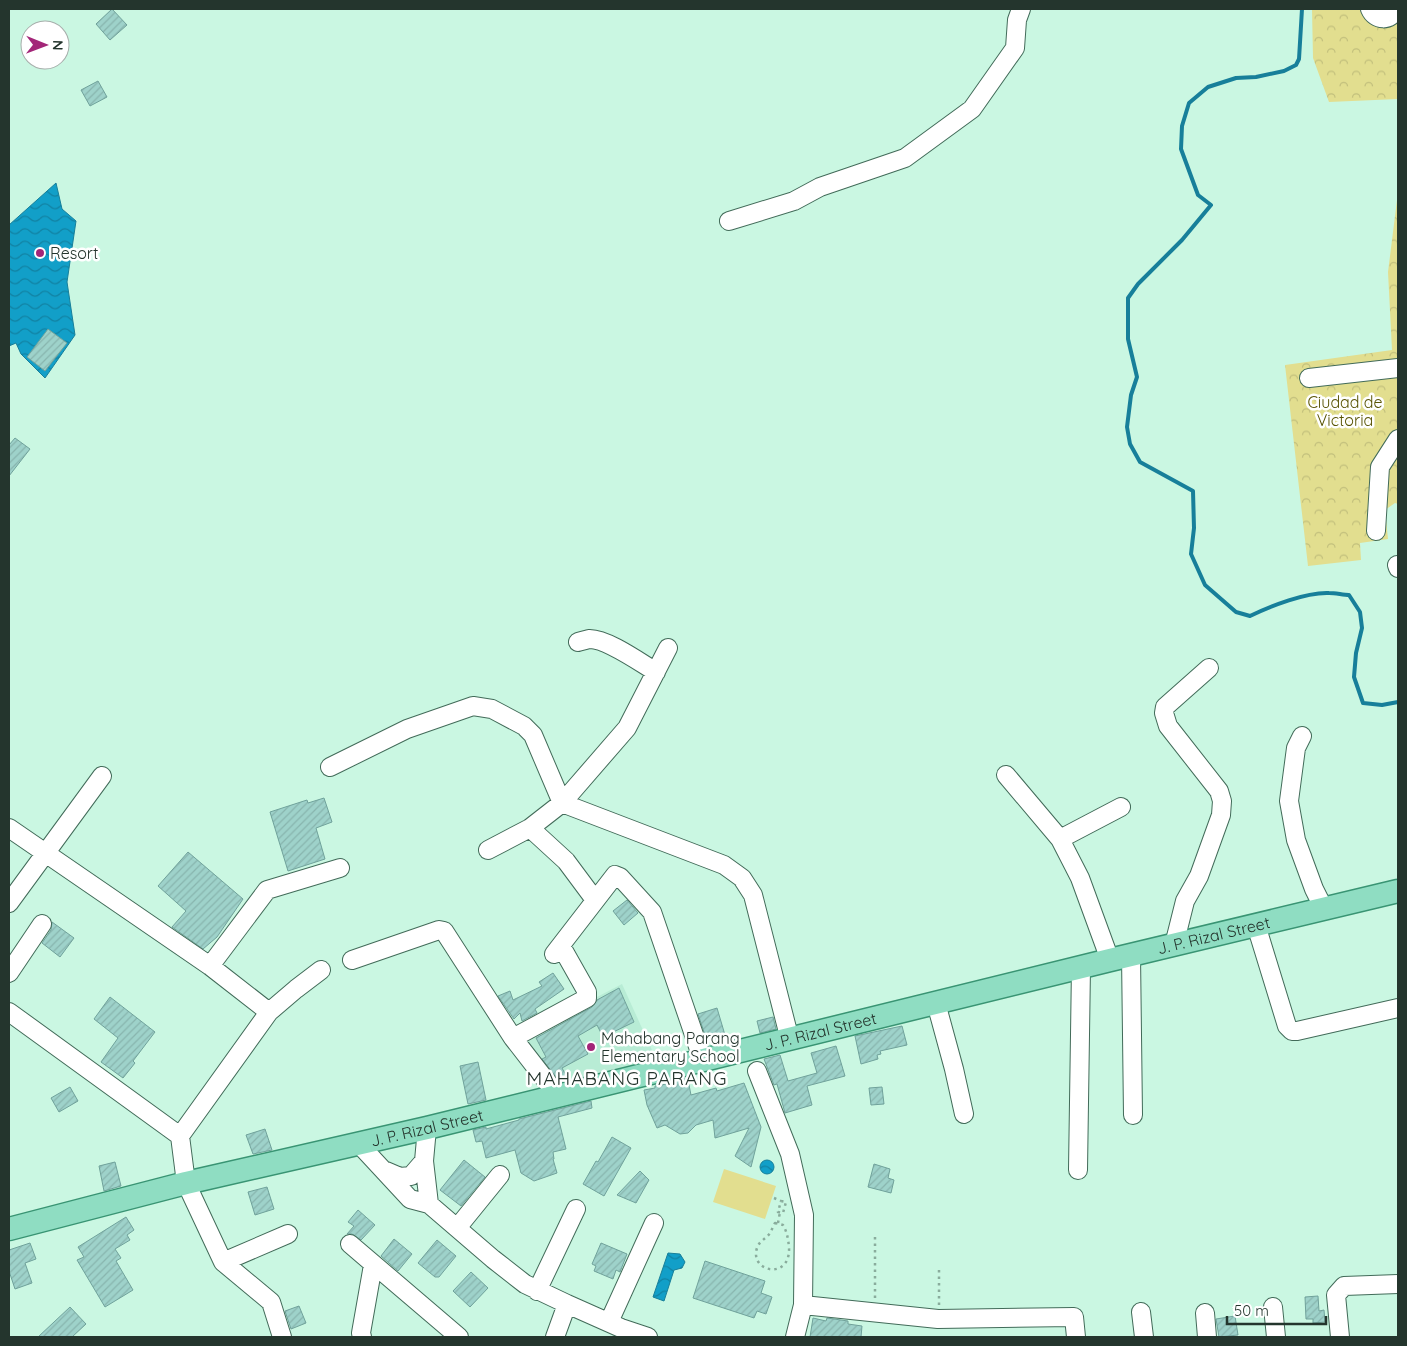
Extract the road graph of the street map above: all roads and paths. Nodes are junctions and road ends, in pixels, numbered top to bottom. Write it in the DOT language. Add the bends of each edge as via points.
graph roads {
  1 [pos="1021,9"];
  2 [pos="1370,9"];
  3 [pos="1396,9"];
  4 [pos="729,221"];
  5 [pos="1398,368"];
  6 [pos="1309,378"];
  7 [pos="1398,439"];
  8 [pos="1376,530"];
  9 [pos="578,642"];
  10 [pos="668,648"];
  11 [pos="1209,668"];
  12 [pos="656,672"];
  13 [pos="1302,736"];
  14 [pos="330,767"];
  15 [pos="102,776"];
  16 [pos="1006,776"];
  17 [pos="562,803"];
  18 [pos="1121,806"];
  19 [pos="9,828"];
  20 [pos="530,828"];
  21 [pos="1060,839"];
  22 [pos="488,850"];
  23 [pos="46,853"];
  24 [pos="340,868"];
  25 [pos="1398,892"];
  26 [pos="595,900"];
  27 [pos="9,903"];
  28 [pos="1324,909"];
  29 [pos="42,924"];
  30 [pos="1256,925"];
  31 [pos="1174,945"];
  32 [pos="1120,957"];
  33 [pos="352,960"];
  34 [pos="210,966"];
  35 [pos="1081,967"];
  36 [pos="321,970"];
  37 [pos="9,973"];
  38 [pos="936,1003"];
  39 [pos="1398,1008"];
  40 [pos="9,1012"];
  41 [pos="269,1012"];
  42 [pos="513,1038"];
  43 [pos="790,1040"];
  44 [pos="703,1061"];
  45 [pos="757,1071"];
  46 [pos="558,1096"];
  47 [pos="964,1114"];
  48 [pos="1134,1115"];
  49 [pos="427,1128"];
  50 [pos="180,1136"];
  51 [pos="358,1144"];
  52 [pos="424,1161"];
  53 [pos="1078,1170"];
  54 [pos="385,1171"];
  55 [pos="500,1175"];
  56 [pos="186,1183"];
  57 [pos="774,1198"];
  58 [pos="429,1204"];
  59 [pos="576,1209"];
  60 [pos="654,1223"];
  61 [pos="778,1223"];
  62 [pos="457,1228"];
  63 [pos="9,1229"];
  64 [pos="288,1234"];
  65 [pos="875,1237"];
  66 [pos="350,1244"];
  67 [pos="223,1262"];
  68 [pos="373,1265"];
  69 [pos="940,1268"];
  70 [pos="1398,1284"];
  71 [pos="537,1290"];
  72 [pos="567,1304"];
  73 [pos="803,1305"];
  74 [pos="1274,1307"];
  75 [pos="1142,1312"];
  76 [pos="1205,1313"];
  77 [pos="876,1314"];
  78 [pos="938,1319"];
  79 [pos="609,1322"];
  80 [pos="282,1337"];
  81 [pos="362,1337"];
  82 [pos="459,1337"];
  83 [pos="555,1337"];
  84 [pos="648,1337"];
  85 [pos="795,1337"];
  86 [pos="1076,1337"];
  87 [pos="1144,1337"];
  88 [pos="1207,1337"];
  89 [pos="1276,1337"];
  90 [pos="1340,1337"];
  1 -- 4 [label="street" via="1015,48 972,109 905,158 820,187 794,201"];
  2 -- 3 [label="street" via="1380,18 1388,18"];
  5 -- 6 [label="street"];
  7 -- 8 [label="street" via="1380,467"];
  9 -- 12 [label="street" via="602,641"];
  10 -- 12 [label="street"];
  11 -- 31 [label="street" via="1164,706 1168,726 1219,791 1222,802 1221,815 1198,876 1185,900"];
  12 -- 17 [label="street" via="627,728"];
  13 -- 28 [label="street" via="1296,748 1289,801 1296,840"];
  14 -- 17 [label="street" via="407,729 473,706 492,709 524,726 533,735"];
  15 -- 23 [label="street"];
  16 -- 21 [label="street"];
  17 -- 20 [label="street"];
  17 -- 43 [label="street" via="724,865 742,878 753,895"];
  18 -- 21 [label="street"];
  19 -- 23 [label="street"];
  20 -- 22 [label="street"];
  20 -- 26 [label="street" via="566,861"];
  21 -- 32 [label="street"];
  23 -- 27 [label="street"];
  23 -- 34 [label="street"];
  24 -- 34 [label="street" via="267,890"];
  25 -- 28 [label="main road, J. P. Rizal Street"];
  26 -- 42 [label="street" via="557,950 587,992 587,998"];
  26 -- 44 [label="street" via="617,875 652,912"];
  28 -- 30 [label="main road, J. P. Rizal Street"];
  29 -- 37 [label="street"];
  30 -- 31 [label="main road, J. P. Rizal Street"];
  30 -- 39 [label="street" via="1287,1026 1292,1031"];
  31 -- 32 [label="main road, J. P. Rizal Street"];
  32 -- 35 [label="main road, J. P. Rizal Street"];
  32 -- 48 [label="street"];
  33 -- 42 [label="street" via="444,931"];
  34 -- 41 [label="street"];
  35 -- 38 [label="main road, J. P. Rizal Street"];
  35 -- 53 [label="street"];
  36 -- 41 [label="street"];
  38 -- 43 [label="main road, J. P. Rizal Street"];
  38 -- 47 [label="street"];
  40 -- 50 [label="street"];
  41 -- 50 [label="street"];
  42 -- 46 [label="street"];
  43 -- 44 [label="main road, J. P. Rizal Street"];
  44 -- 46 [label="main road, J. P. Rizal Street"];
  45 -- 73 [label="street" via="790,1154 804,1215"];
  46 -- 49 [label="main road, J. P. Rizal Street"];
  49 -- 51 [label="main road, J. P. Rizal Street"];
  49 -- 52 [label="street"];
  50 -- 56 [label="street"];
  51 -- 54 [label="street"];
  51 -- 56 [label="main road, J. P. Rizal Street"];
  52 -- 54 [label="street" via="411,1176 400,1177"];
  52 -- 58 [label="street"];
  54 -- 58 [label="street" via="410,1199"];
  55 -- 62 [label="street"];
  56 -- 63 [label="main road, J. P. Rizal Street"];
  56 -- 67 [label="street"];
  57 -- 61 [label="path" via="786,1202"];
  58 -- 62 [label="street"];
  59 -- 71 [label="street"];
  60 -- 79 [label="street"];
  61 -- 61 [label="path" via="788,1234 789,1254 782,1267 771,1269 759,1263 756,1252 759,1243"];
  62 -- 71 [label="street" via="525,1284"];
  64 -- 67 [label="street"];
  65 -- 77 [label="path"];
  66 -- 68 [label="street"];
  67 -- 80 [label="street" via="271,1302"];
  68 -- 81 [label="street"];
  68 -- 82 [label="street"];
  69 -- 78 [label="path"];
  70 -- 90 [label="street" via="1344,1286 1336,1295"];
  71 -- 72 [label="street"];
  72 -- 79 [label="street"];
  72 -- 83 [label="street"];
  73 -- 77 [label="street"];
  73 -- 85 [label="street"];
  74 -- 89 [label="street"];
  75 -- 87 [label="street"];
  76 -- 88 [label="street"];
  77 -- 78 [label="street"];
  78 -- 86 [label="street" via="1074,1317"];
  79 -- 84 [label="street"];
}
